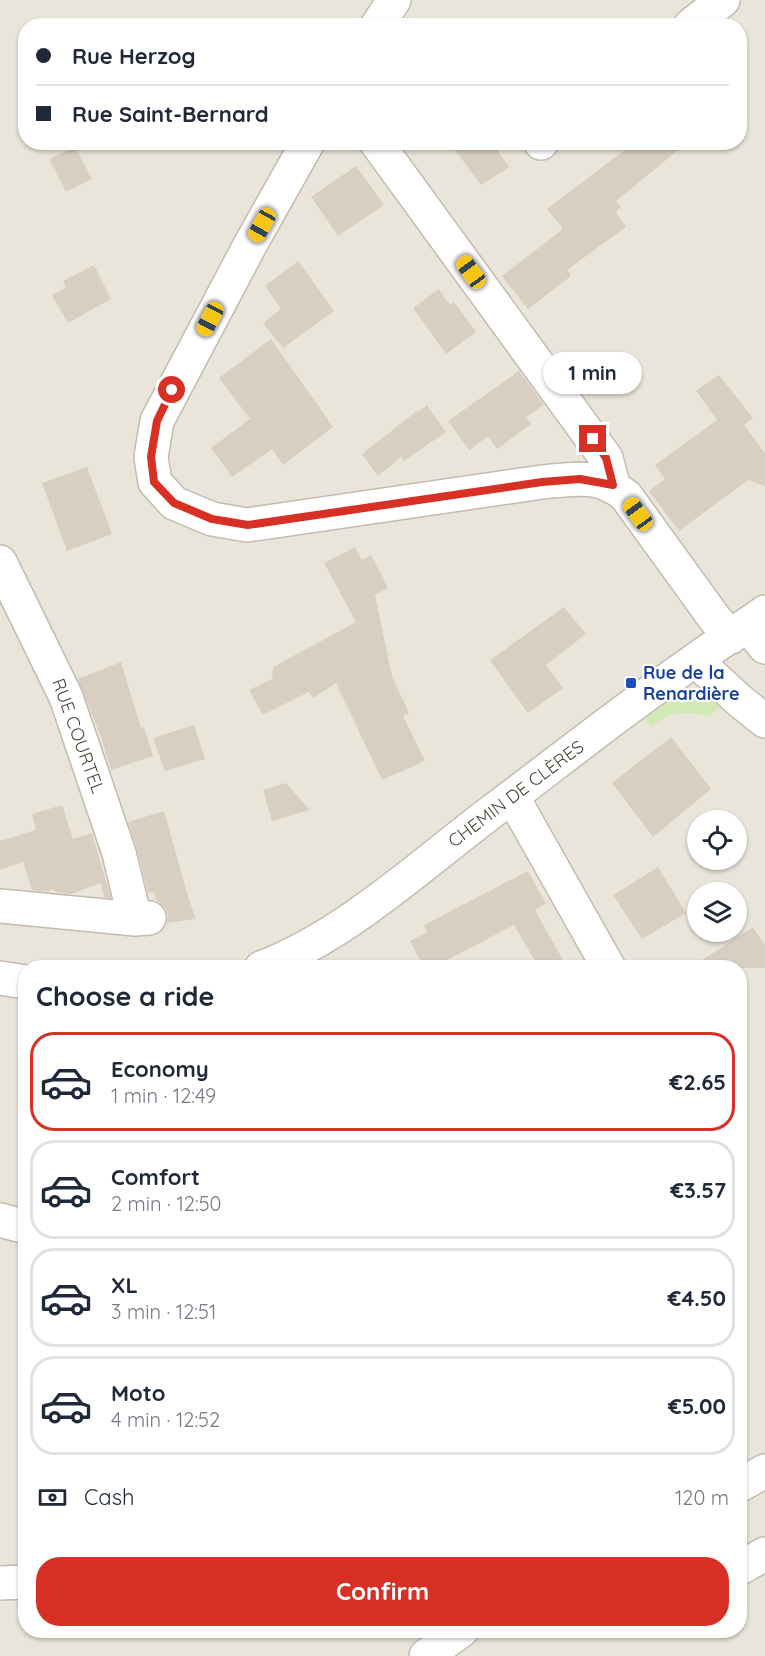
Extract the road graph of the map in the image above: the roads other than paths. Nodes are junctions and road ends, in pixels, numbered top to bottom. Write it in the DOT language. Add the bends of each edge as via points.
graph roads {
  1 [pos="393,0"];
  2 [pos="723,0"];
  3 [pos="382,18"];
  4 [pos="700,18"];
  5 [pos="304,150"];
  6 [pos="382,150"];
  7 [pos="613,485"];
  8 [pos="0,562"];
  9 [pos="752,630"];
  10 [pos="696,660"];
  11 [pos="765,720"];
  12 [pos="512,796"];
  13 [pos="0,906"];
  14 [pos="281,960"];
  15 [pos="604,960"];
  16 [pos="0,978"];
  17 [pos="18,981"];
  18 [pos="0,1220"];
  19 [pos="18,1225"];
  20 [pos="765,1471"];
  21 [pos="747,1481"];
  22 [pos="765,1554"];
  23 [pos="747,1564"];
  24 [pos="18,1582"];
  25 [pos="0,1583"];
  26 [pos="451,1638"];
  27 [pos="426,1656"];
  1 -- 3 [label="street"];
  2 -- 4 [label="street"];
  5 -- 7 [label="street" via="157,421 151,457 154,482 174,503 212,519 248,525 542,482 580,479"];
  6 -- 7 [label="street" via="606,458"];
  7 -- 9 [label="street" via="626,496 716,619"];
  8 -- 13 [label="street, RUE COURTEL" via="66,697 142,918"];
  9 -- 10 [label="street, CHEMIN DE CLÈRES"];
  10 -- 11 [label="street"];
  10 -- 12 [label="street, CHEMIN DE CLÈRES"];
  12 -- 14 [label="street, CHEMIN DE CLÈRES" via="369,907"];
  12 -- 15 [label="street"];
  16 -- 17 [label="street"];
  18 -- 19 [label="street"];
  20 -- 21 [label="street"];
  22 -- 23 [label="street"];
  24 -- 25 [label="street"];
  26 -- 27 [label="street"];
}
